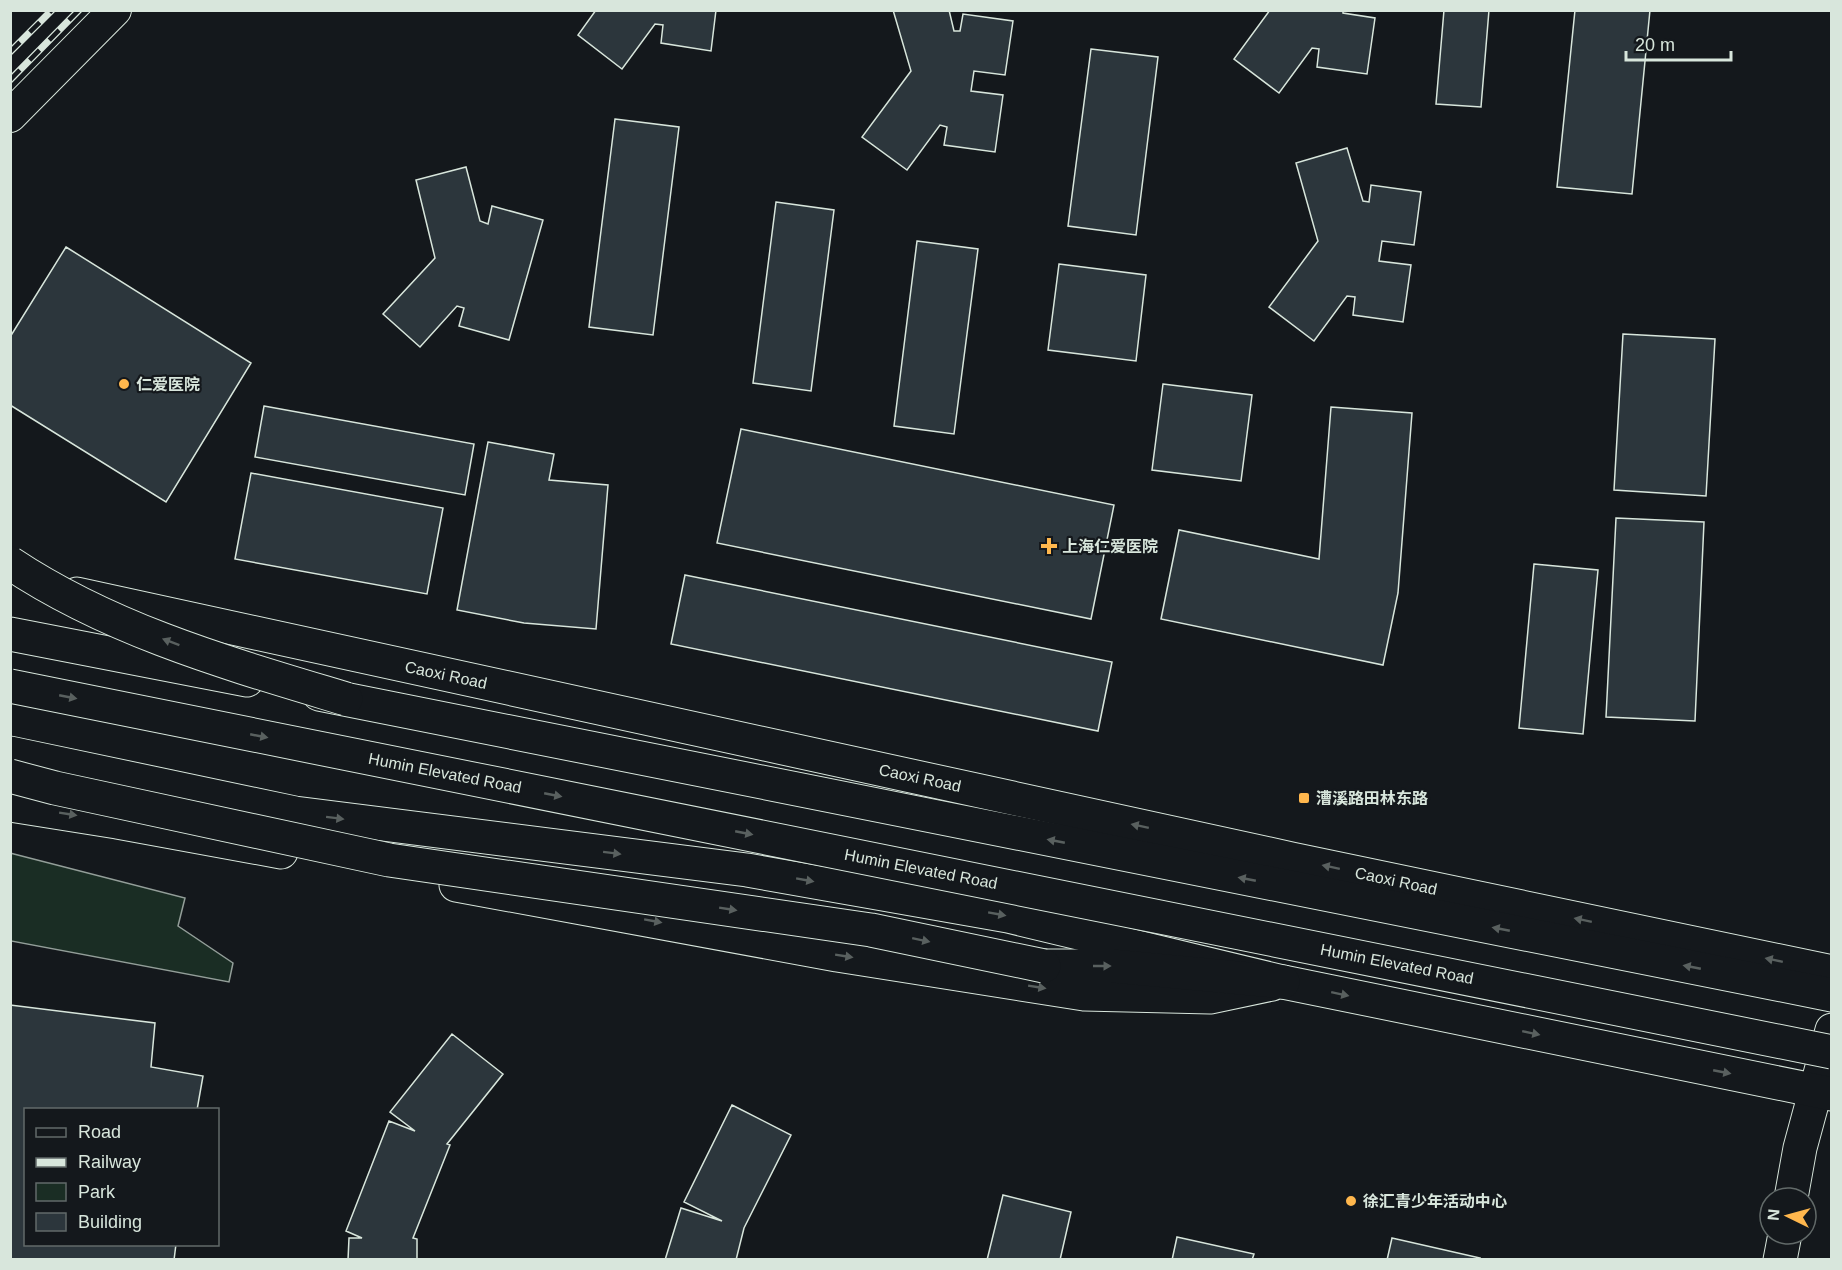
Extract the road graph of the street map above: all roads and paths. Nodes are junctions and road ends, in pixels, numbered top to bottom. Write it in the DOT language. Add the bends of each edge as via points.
graph roads {
  1 [pos="115,10"];
  2 [pos="10,116"];
  3 [pos="10,563"];
  4 [pos="10,580"];
  5 [pos="10,634"];
  6 [pos="10,686"];
  7 [pos="346,699"];
  8 [pos="10,753"];
  9 [pos="10,777"];
  10 [pos="10,805"];
  11 [pos="295,813"];
  12 [pos="1832,972"];
  13 [pos="1283,982"];
  14 [pos="1832,995"];
  15 [pos="1832,1030"];
  16 [pos="1832,1052"];
  17 [pos="1823,1092"];
  18 [pos="1793,1186"];
  1 -- 2 [label="street"];
  7 -- 3 [label="main road, one-way, bridge" via="225,662 124,624 82,606"];
  12 -- 4 [label="main road, Caoxi Road, one-way" via="1292,859"];
  5 -- 7 [label="main road, bridge"];
  6 -- 16 [label="main road, Humin Elevated Road, one-way, bridge"];
  14 -- 7 [label="main road, one-way"];
  8 -- 11 [label="main road"];
  9 -- 11 [label="main road"];
  9 -- 13 [label="main road, one-way, bridge" via="389,860 871,930 1044,966 1113,966"];
  10 -- 13 [label="main road, one-way" via="837,955 1084,994 1210,997"];
  11 -- 13 [label="main road, one-way" via="747,870 1008,916"];
  13 -- 17 [label="main road, one-way"];
  15 -- 17 [label="main road"];
  17 -- 18 [label="main road" via="1800,1148"];
}
